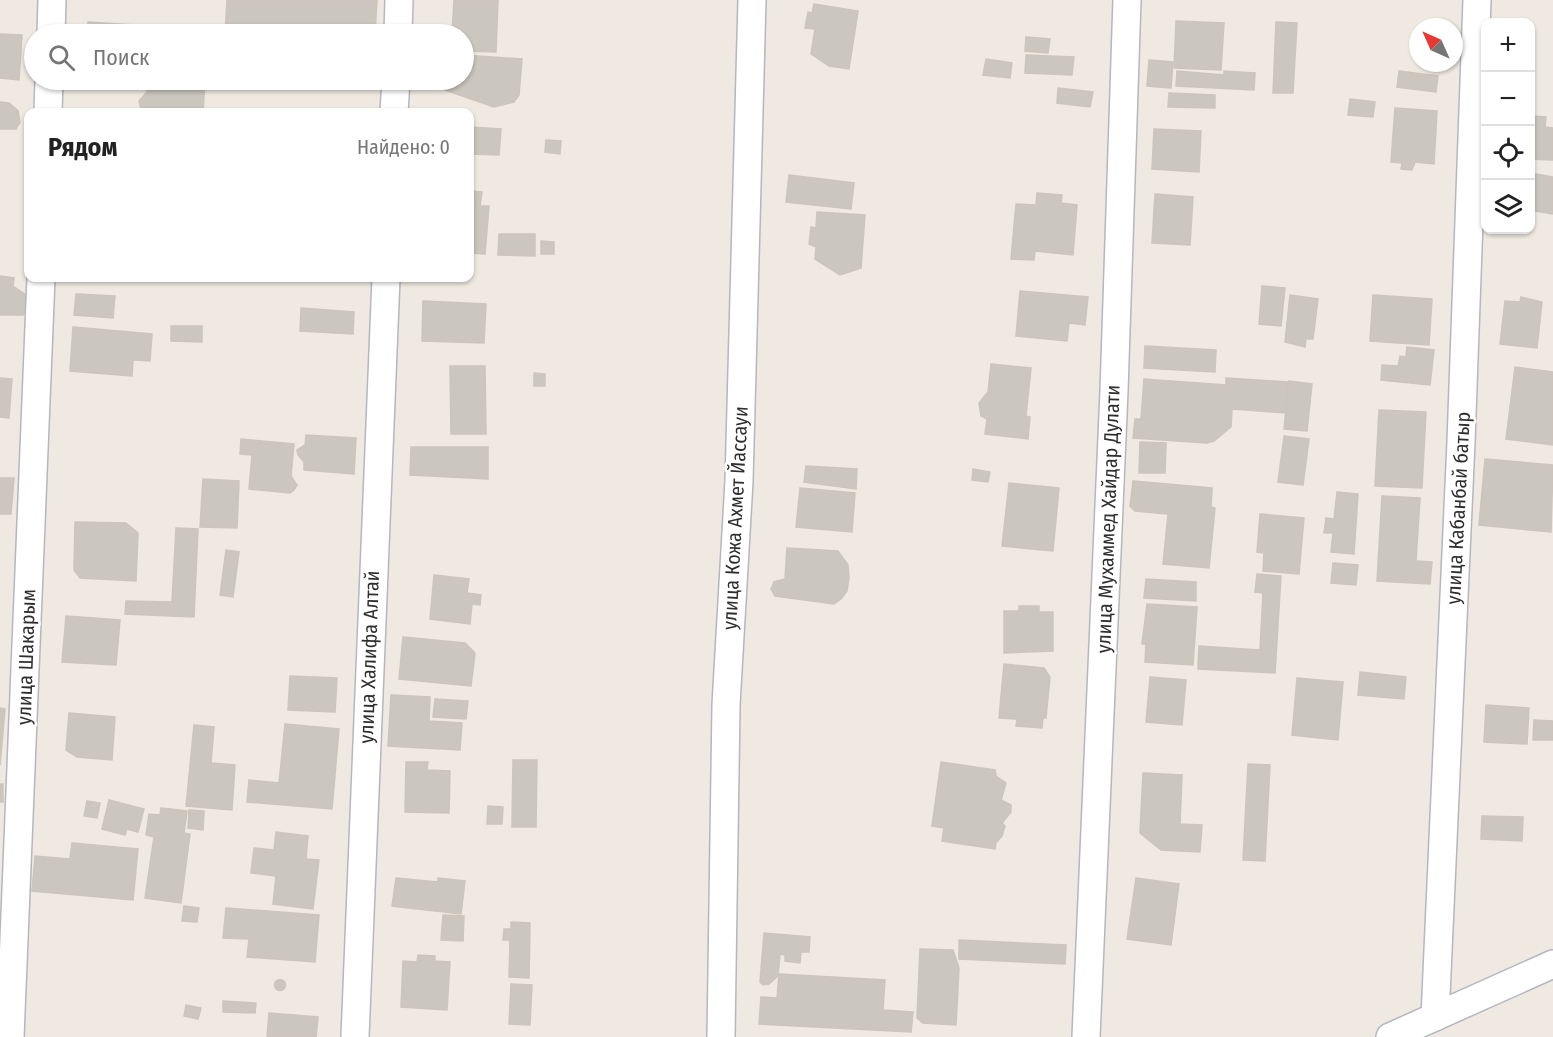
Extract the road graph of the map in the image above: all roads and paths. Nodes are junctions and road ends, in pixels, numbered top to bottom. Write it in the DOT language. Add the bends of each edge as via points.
graph roads {
  1 [pos="52,0"];
  2 [pos="399,0"];
  3 [pos="752,0"];
  4 [pos="1127,0"];
  5 [pos="1477,0"];
  6 [pos="51,24"];
  7 [pos="398,24"];
  8 [pos="49,90"];
  9 [pos="395,90"];
  10 [pos="48,108"];
  11 [pos="394,108"];
  12 [pos="41,282"];
  13 [pos="386,282"];
  14 [pos="1553,964"];
  15 [pos="1435,1017"];
  16 [pos="10,1037"];
  17 [pos="355,1037"];
  18 [pos="721,1037"];
  19 [pos="1086,1037"];
  20 [pos="1390,1037"];
  1 -- 6 [label="street"];
  2 -- 7 [label="street"];
  3 -- 18 [label="street, улица Кожа Ахмет Йассауи" via="739,481 726,705"];
  4 -- 19 [label="street, улица Мухаммед Хайдар Дулати"];
  5 -- 15 [label="street, улица Кабанбай батыр"];
  8 -- 10 [label="street"];
  9 -- 11 [label="street"];
  12 -- 16 [label="street, улица Шакарым"];
  13 -- 17 [label="street, улица Халифа Алтай"];
  14 -- 15 [label="street"];
  15 -- 20 [label="street"];
}
